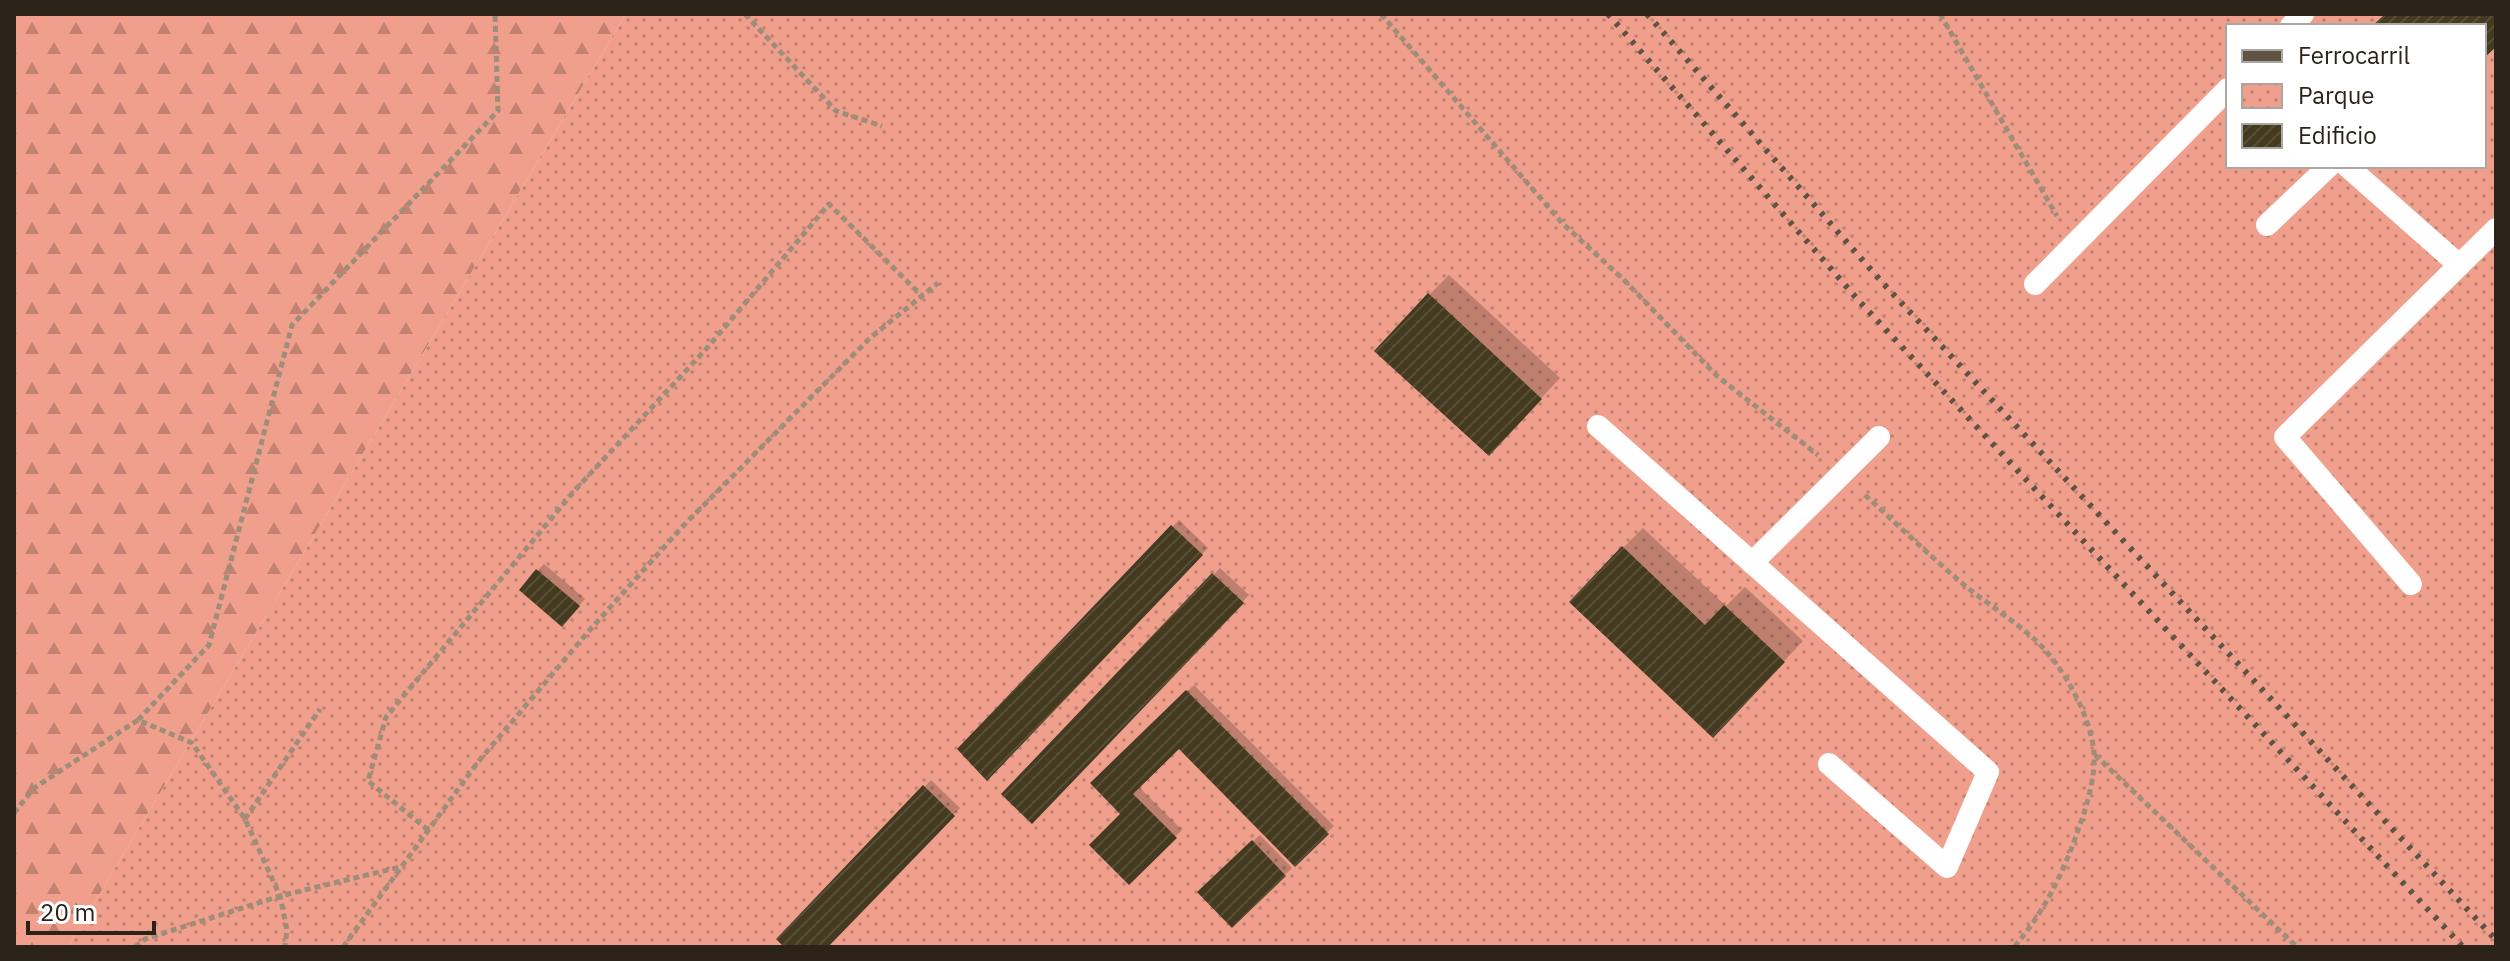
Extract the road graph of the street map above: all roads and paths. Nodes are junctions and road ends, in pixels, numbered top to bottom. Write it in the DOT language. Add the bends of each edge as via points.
graph roads {
  1 [pos="495,14"];
  2 [pos="745,14"];
  3 [pos="1381,14"];
  4 [pos="1940,14"];
  5 [pos="2226,91"];
  6 [pos="882,126"];
  7 [pos="2327,168"];
  8 [pos="2349,168"];
  9 [pos="2267,225"];
  10 [pos="2496,229"];
  11 [pos="2074,245"];
  12 [pos="2459,265"];
  13 [pos="938,283"];
  14 [pos="2035,284"];
  15 [pos="922,296"];
  16 [pos="1598,426"];
  17 [pos="1879,437"];
  18 [pos="1842,474"];
  19 [pos="1752,563"];
  20 [pos="2411,584"];
  21 [pos="320,709"];
  22 [pos="138,720"];
  23 [pos="2095,755"];
  24 [pos="1829,764"];
  25 [pos="14,813"];
  26 [pos="245,819"];
  27 [pos="428,830"];
  28 [pos="400,867"];
  29 [pos="280,896"];
  30 [pos="135,947"];
  31 [pos="285,947"];
  32 [pos="343,947"];
  33 [pos="2014,947"];
  34 [pos="2297,947"];
  1 -- 22 [label="path" via="498,111 292,325 209,645"];
  2 -- 6 [label="path" via="836,111"];
  3 -- 18 [label="path" via="1562,223 1717,376"];
  4 -- 11 [label="path"];
  5 -- 11 [label="lane"];
  7 -- 9 [label="lane"];
  8 -- 12 [label="lane"];
  10 -- 12 [label="lane"];
  11 -- 14 [label="lane"];
  12 -- 20 [label="lane" via="2285,437"];
  13 -- 15 [label="path"];
  15 -- 27 [label="path" via="870,338 684,525 478,762"];
  15 -- 27 [label="path" via="829,204 708,347 575,490 386,717 368,781"];
  16 -- 19 [label="lane"];
  17 -- 18 [label="lane"];
  18 -- 19 [label="lane"];
  18 -- 23 [label="path" via="1968,588 2035,639 2066,679 2086,717"];
  19 -- 24 [label="lane" via="1988,772 1947,867"];
  21 -- 26 [label="path"];
  22 -- 25 [label="path" via="34,788"];
  22 -- 26 [label="path" via="192,743"];
  23 -- 33 [label="path" via="2072,850 2030,929"];
  23 -- 34 [label="path"];
  26 -- 29 [label="path"];
  27 -- 28 [label="path"];
  28 -- 29 [label="path"];
  28 -- 32 [label="path"];
  29 -- 30 [label="path" via="145,939"];
  29 -- 31 [label="path"];
}
